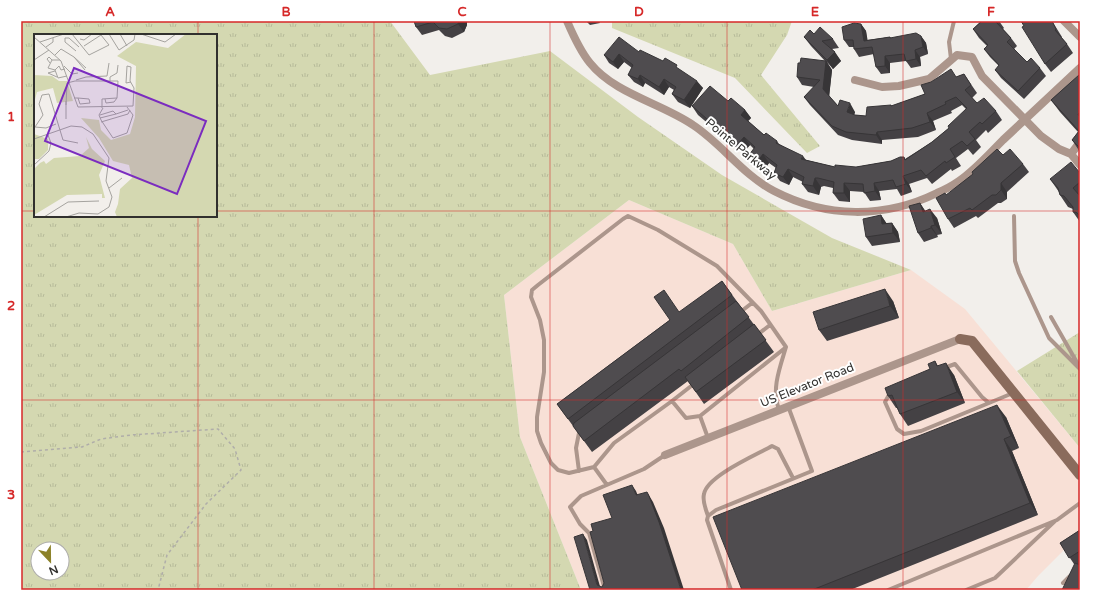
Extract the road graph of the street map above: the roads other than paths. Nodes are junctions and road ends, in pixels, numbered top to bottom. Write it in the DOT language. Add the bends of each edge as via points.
graph roads {
  1 [pos="567,21"];
  2 [pos="954,21"];
  3 [pos="1064,21"];
  4 [pos="1080,37"];
  5 [pos="951,60"];
  6 [pos="1080,68"];
  7 [pos="855,80"];
  8 [pos="1026,119"];
  9 [pos="1080,142"];
  10 [pos="1071,154"];
  11 [pos="1080,165"];
  12 [pos="1014,216"];
  13 [pos="752,303"];
  14 [pos="733,317"];
  15 [pos="1051,317"];
  16 [pos="770,325"];
  17 [pos="752,339"];
  18 [pos="960,339"];
  19 [pos="786,348"];
  20 [pos="1080,368"];
  21 [pos="937,371"];
  22 [pos="696,382"];
  23 [pos="896,390"];
  24 [pos="1013,392"];
  25 [pos="672,400"];
  26 [pos="989,403"];
  27 [pos="788,406"];
  28 [pos="779,409"];
  29 [pos="700,416"];
  30 [pos="585,429"];
  31 [pos="708,438"];
  32 [pos="665,455"];
  33 [pos="594,467"];
  34 [pos="579,471"];
  35 [pos="1080,475"];
  36 [pos="793,478"];
  37 [pos="606,485"];
  38 [pos="1080,502"];
  39 [pos="708,516"];
  40 [pos="1057,520"];
  41 [pos="1073,573"];
  42 [pos="1063,583"];
  43 [pos="969,589"];
  44 [pos="606,590"];
  45 [pos="731,590"];
  46 [pos="888,590"];
  1 -- 8 [label="street, Pointe Parkway" via="590,63 615,84 686,120 704,132 753,177 773,191 824,209 874,212 927,198 958,182"];
  2 -- 5 [label="lane" via="949,42"];
  3 -- 4 [label="street"];
  5 -- 7 [label="street" via="928,79 899,86 882,86"];
  5 -- 8 [label="street" via="957,55 972,57 982,76"];
  6 -- 8 [label="street, Pointe Parkway"];
  8 -- 10 [label="street" via="1041,136"];
  9 -- 10 [label="street"];
  10 -- 11 [label="street"];
  12 -- 20 [label="lane" via="1015,261 1019,273 1049,338"];
  13 -- 14 [label="lane"];
  13 -- 16 [label="lane"];
  13 -- 34 [label="lane" via="717,266 658,230 628,216 532,290 531,297 544,340 544,372 537,431 546,454 558,470 569,473"];
  15 -- 20 [label="lane"];
  16 -- 17 [label="lane"];
  16 -- 19 [label="lane"];
  18 -- 24 [label="street" via="972,341"];
  18 -- 27 [label="street, US Elevator Road"];
  19 -- 28 [label="lane" via="779,370 775,400"];
  19 -- 29 [label="lane"];
  21 -- 26 [label="lane" via="955,364"];
  22 -- 25 [label="lane"];
  23 -- 26 [label="lane" via="889,393 885,402 897,429 904,434 921,431"];
  24 -- 26 [label="lane"];
  24 -- 35 [label="street"];
  25 -- 29 [label="lane" via="686,418"];
  25 -- 33 [label="lane" via="614,443"];
  27 -- 28 [label="street, US Elevator Road"];
  27 -- 36 [label="lane" via="812,471"];
  28 -- 31 [label="street, US Elevator Road"];
  29 -- 31 [label="lane"];
  30 -- 34 [label="lane" via="579,434 576,448"];
  31 -- 32 [label="street, US Elevator Road"];
  32 -- 37 [label="lane" via="644,469"];
  33 -- 34 [label="lane"];
  33 -- 37 [label="lane"];
  36 -- 39 [label="lane" via="716,510"];
  36 -- 39 [label="lane" via="778,449 772,446 714,479 704,493 703,501"];
  37 -- 44 [label="lane" via="581,496 570,507 588,532"];
  38 -- 40 [label="lane"];
  39 -- 45 [label="lane" via="706,520"];
  40 -- 43 [label="lane" via="995,578"];
  40 -- 46 [label="lane"];
  41 -- 42 [label="lane"];
}
